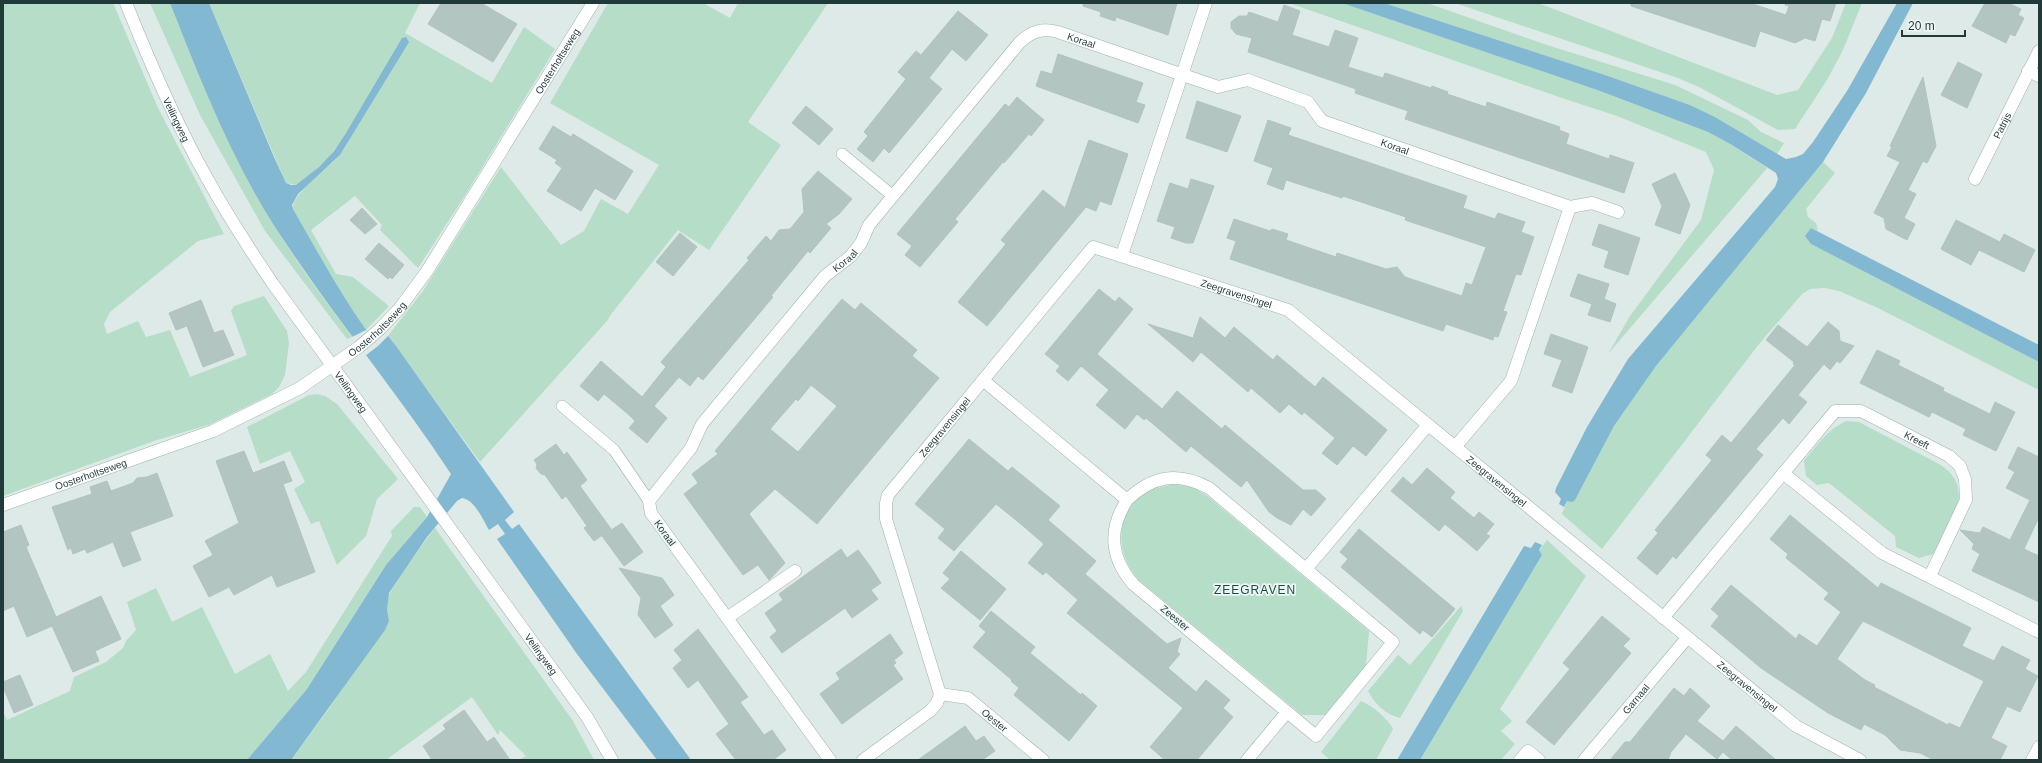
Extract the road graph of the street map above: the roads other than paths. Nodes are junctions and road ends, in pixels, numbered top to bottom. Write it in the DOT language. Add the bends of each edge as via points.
graph roads {
  1 [pos="126,3"];
  2 [pos="593,3"];
  3 [pos="1206,3"];
  4 [pos="2039,51"];
  5 [pos="2034,73"];
  6 [pos="1182,74"];
  7 [pos="842,154"];
  8 [pos="1975,179"];
  9 [pos="893,196"];
  10 [pos="1570,207"];
  11 [pos="1618,212"];
  12 [pos="1122,255"];
  13 [pos="332,364"];
  14 [pos="984,381"];
  15 [pos="562,406"];
  16 [pos="1428,425"];
  17 [pos="1455,446"];
  18 [pos="1783,473"];
  19 [pos="1127,500"];
  20 [pos="649,501"];
  21 [pos="3,505"];
  22 [pos="1306,569"];
  23 [pos="795,571"];
  24 [pos="1930,576"];
  25 [pos="727,618"];
  26 [pos="1664,618"];
  27 [pos="2039,632"];
  28 [pos="1687,638"];
  29 [pos="940,694"];
  30 [pos="1286,712"];
  31 [pos="2039,747"];
  32 [pos="612,760"];
  33 [pos="830,760"];
  34 [pos="863,760"];
  35 [pos="1043,760"];
  36 [pos="1247,760"];
  37 [pos="1520,760"];
  38 [pos="1539,760"];
  39 [pos="1584,760"];
  40 [pos="1860,760"];
  41 [pos="2032,760"];
  1 -- 13 [label="street, Veilingweg" via="207,180 272,284"];
  2 -- 13 [label="street, Oosterholtseweg" via="427,271 399,309 371,337"];
  3 -- 6 [label="street"];
  4 -- 5 [label="street, Patrijs"];
  5 -- 8 [label="street, Patrijs"];
  6 -- 9 [label="street, Koraal" via="1058,32 1043,29 1033,32 1020,42"];
  6 -- 10 [label="street, Koraal" via="1218,87 1248,80 1308,102 1322,121"];
  6 -- 12 [label="street"];
  7 -- 9 [label="lane"];
  9 -- 20 [label="street, Koraal" via="869,225 861,243 851,256 825,276 702,424 691,448"];
  10 -- 11 [label="street" via="1592,202"];
  10 -- 17 [label="street" via="1511,381"];
  12 -- 14 [label="street, Zeegravensingel" via="1093,247"];
  12 -- 16 [label="street, Zeegravensingel" via="1288,310"];
  13 -- 21 [label="street, Oosterholtseweg" via="300,388 213,431"];
  13 -- 32 [label="street, Veilingweg" via="587,717"];
  14 -- 19 [label="street"];
  14 -- 29 [label="street, Zeegravensingel" via="892,489 886,503 886,519"];
  15 -- 20 [label="lane" via="614,450"];
  16 -- 17 [label="street, Zeegravensingel"];
  16 -- 22 [label="street"];
  17 -- 26 [label="street, Zeegravensingel"];
  18 -- 24 [label="street" via="1882,553"];
  18 -- 24 [label="street, Kreeft" via="1835,411 1861,411 1949,456 1960,466 1965,479 1966,500"];
  18 -- 26 [label="street, Kreeft"];
  19 -- 22 [label="street, Zeester" via="1138,490 1160,479 1173,477 1198,482 1209,488"];
  19 -- 30 [label="street, Zeester" via="1116,522 1114,536 1118,562 1125,574 1133,584"];
  20 -- 25 [label="street, Koraal" via="651,513"];
  22 -- 30 [label="street, Zeester" via="1393,642 1316,736"];
  23 -- 25 [label="street"];
  24 -- 27 [label="street"];
  25 -- 33 [label="street, Koraal"];
  26 -- 28 [label="street, Zeegravensingel"];
  28 -- 39 [label="street, Garnaal"];
  28 -- 40 [label="street, Zeegravensingel" via="1796,726"];
  29 -- 34 [label="street" via="930,711"];
  29 -- 35 [label="street, Oester" via="968,698"];
  30 -- 36 [label="street"];
  31 -- 41 [label="street"];
  37 -- 38 [label="street" via="1528,751"];
}
